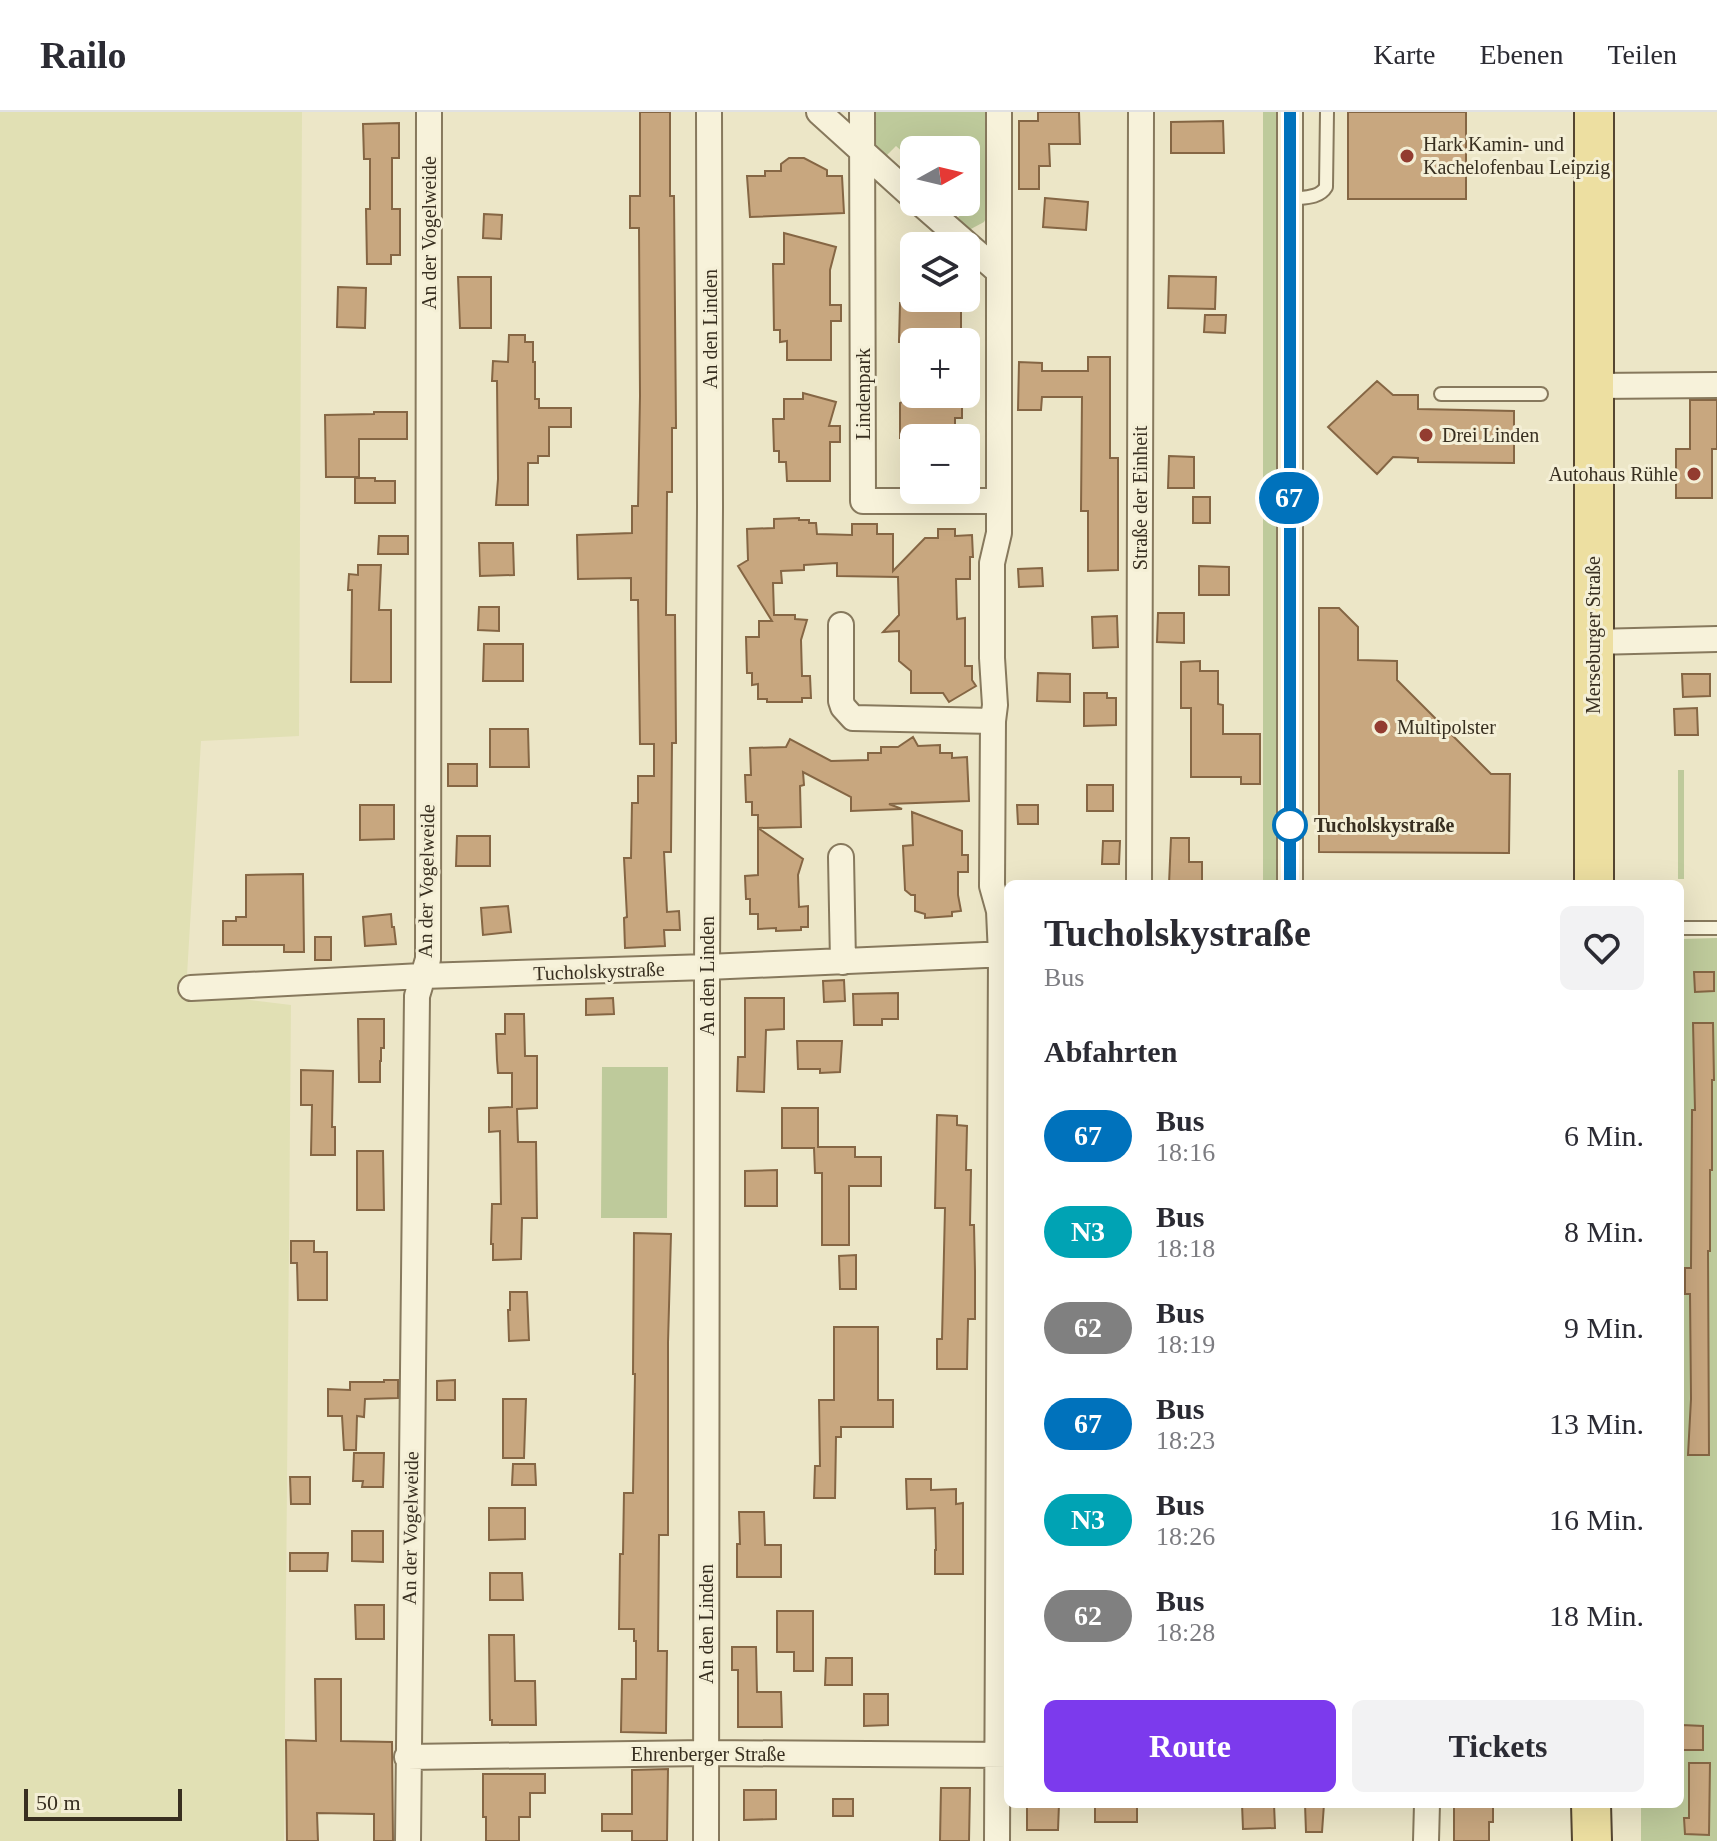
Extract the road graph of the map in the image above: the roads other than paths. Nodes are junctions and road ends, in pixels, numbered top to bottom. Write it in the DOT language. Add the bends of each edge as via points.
graph roads {
  1 [pos="429,112"];
  2 [pos="709,112"];
  3 [pos="819,112"];
  4 [pos="862,112"];
  5 [pos="999,112"];
  6 [pos="1141,112"];
  7 [pos="1290,112"];
  8 [pos="1327,112"];
  9 [pos="1594,112"];
  10 [pos="862,152"];
  11 [pos="900,186"];
  12 [pos="1290,199"];
  13 [pos="935,216"];
  14 [pos="998,271"];
  15 [pos="1717,385"];
  16 [pos="1594,386"];
  17 [pos="1441,394"];
  18 [pos="1541,394"];
  19 [pos="999,501"];
  20 [pos="841,625"];
  21 [pos="1717,639"];
  22 [pos="1593,642"];
  23 [pos="993,721"];
  24 [pos="841,857"];
  25 [pos="1139,880"];
  26 [pos="1290,880"];
  27 [pos="1594,880"];
  28 [pos="1684,928"];
  29 [pos="1717,928"];
  30 [pos="1004,954"];
  31 [pos="843,962"];
  32 [pos="707,967"];
  33 [pos="422,976"];
  34 [pos="191,988"];
  35 [pos="1004,1228"];
  36 [pos="1004,1487"];
  37 [pos="706,1753"];
  38 [pos="1002,1755"];
  39 [pos="407,1757"];
  40 [pos="1427,1808"];
  41 [pos="1591,1808"];
  42 [pos="408,1841"];
  43 [pos="706,1841"];
  44 [pos="997,1841"];
  45 [pos="1426,1841"];
  46 [pos="1592,1841"];
  1 -- 33 [label="street, An der Vogelweide" via="428,959"];
  2 -- 32 [label="street, An den Linden"];
  3 -- 10 [label="street"];
  4 -- 10 [label="street, Lindenpark"];
  5 -- 14 [label="street"];
  6 -- 25 [label="street, Straße der Einheit"];
  7 -- 12 [label="street"];
  8 -- 12 [label="lane" via="1326,187 1315,196"];
  9 -- 16 [label="main road, Merseburger Straße"];
  10 -- 11 [label="street"];
  10 -- 19 [label="street, Lindenpark" via="863,501"];
  12 -- 26 [label="street"];
  13 -- 14 [label="street"];
  14 -- 19 [label="street"];
  15 -- 16 [label="street"];
  16 -- 22 [label="main road, Merseburger Straße"];
  17 -- 18 [label="lane"];
  19 -- 23 [label="street" via="992,563"];
  20 -- 23 [label="street" via="841,701 853,718"];
  21 -- 22 [label="street"];
  22 -- 27 [label="main road, Merseburger Straße"];
  23 -- 30 [label="street" via="992,886"];
  24 -- 31 [label="street"];
  28 -- 29 [label="lane"];
  30 -- 31 [label="street, Tucholskystraße"];
  30 -- 35 [label="street"];
  31 -- 32 [label="street, Tucholskystraße"];
  32 -- 33 [label="street, Tucholskystraße"];
  32 -- 37 [label="street, An den Linden"];
  33 -- 34 [label="street, Tucholskystraße"];
  33 -- 39 [label="street, An der Vogelweide" via="417,996"];
  35 -- 36 [label="street"];
  36 -- 38 [label="street"];
  37 -- 38 [label="street, Ehrenberger Straße"];
  37 -- 39 [label="street, Ehrenberger Straße"];
  37 -- 43 [label="street, An den Linden"];
  38 -- 44 [label="street"];
  39 -- 42 [label="street, An der Vogelweide"];
  40 -- 45 [label="street"];
  41 -- 46 [label="main road"];
}
